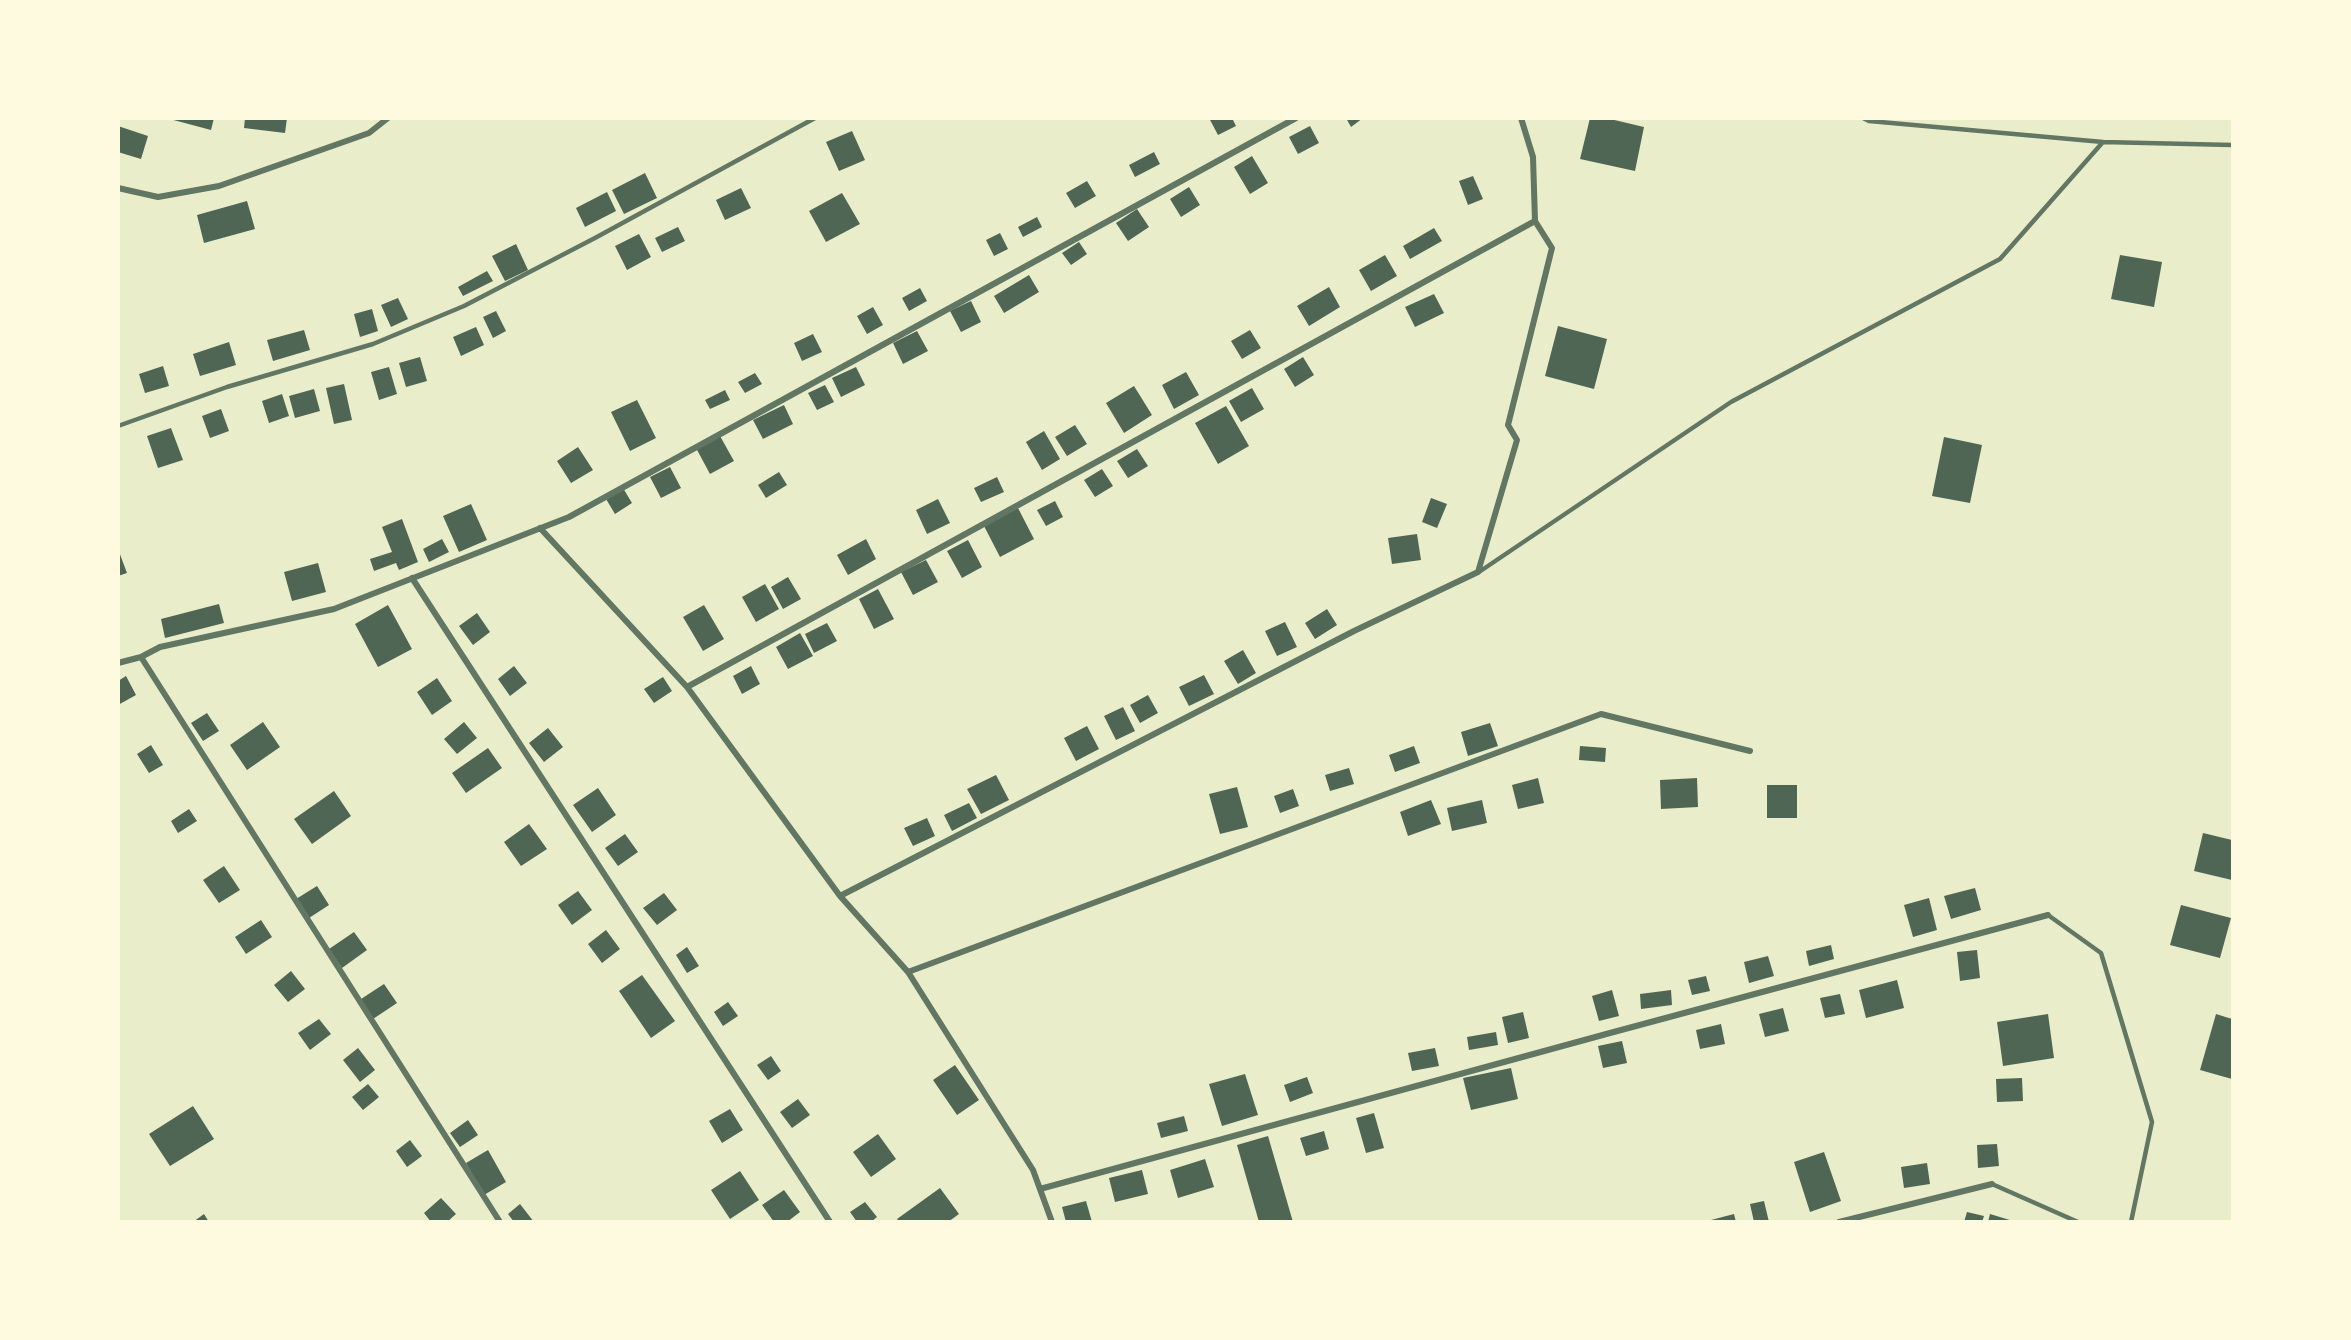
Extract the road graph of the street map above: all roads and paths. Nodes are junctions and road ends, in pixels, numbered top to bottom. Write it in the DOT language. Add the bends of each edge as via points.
graph roads {
  1 [pos="388,118"];
  2 [pos="815,118"];
  3 [pos="1296,118"];
  4 [pos="1521,118"];
  5 [pos="1863,118"];
  6 [pos="2103,142"];
  7 [pos="2232,145"];
  8 [pos="118,188"];
  9 [pos="1536,221"];
  10 [pos="118,426"];
  11 [pos="540,528"];
  12 [pos="1478,573"];
  13 [pos="412,578"];
  14 [pos="141,657"];
  15 [pos="118,663"];
  16 [pos="687,687"];
  17 [pos="1750,751"];
  18 [pos="840,896"];
  19 [pos="2048,915"];
  20 [pos="908,972"];
  21 [pos="1992,1184"];
  22 [pos="1040,1189"];
  23 [pos="500,1221"];
  24 [pos="830,1221"];
  25 [pos="1052,1221"];
  26 [pos="1839,1221"];
  27 [pos="2078,1221"];
  28 [pos="2131,1221"];
  1 -- 8 [label="street" via="369,133 219,186 158,197"];
  2 -- 10 [label="lane" via="464,306 373,344 227,387"];
  3 -- 11 [label="street" via="569,517"];
  4 -- 9 [label="street" via="1533,157"];
  5 -- 6 [label="lane"];
  6 -- 7 [label="lane"];
  6 -- 12 [label="lane" via="2000,259 1731,402"];
  9 -- 12 [label="street" via="1552,248 1508,425 1517,440"];
  9 -- 16 [label="street"];
  11 -- 13 [label="street"];
  11 -- 16 [label="street"];
  12 -- 18 [label="street" via="1354,631"];
  13 -- 14 [label="street" via="334,609 160,647"];
  13 -- 24 [label="street"];
  14 -- 15 [label="street"];
  14 -- 23 [label="street"];
  16 -- 18 [label="street"];
  17 -- 20 [label="street" via="1601,714"];
  18 -- 20 [label="street"];
  19 -- 22 [label="street"];
  19 -- 28 [label="lane" via="2101,953 2152,1122"];
  20 -- 22 [label="street" via="1033,1170"];
  21 -- 26 [label="street"];
  21 -- 27 [label="lane"];
  22 -- 25 [label="street"];
}
